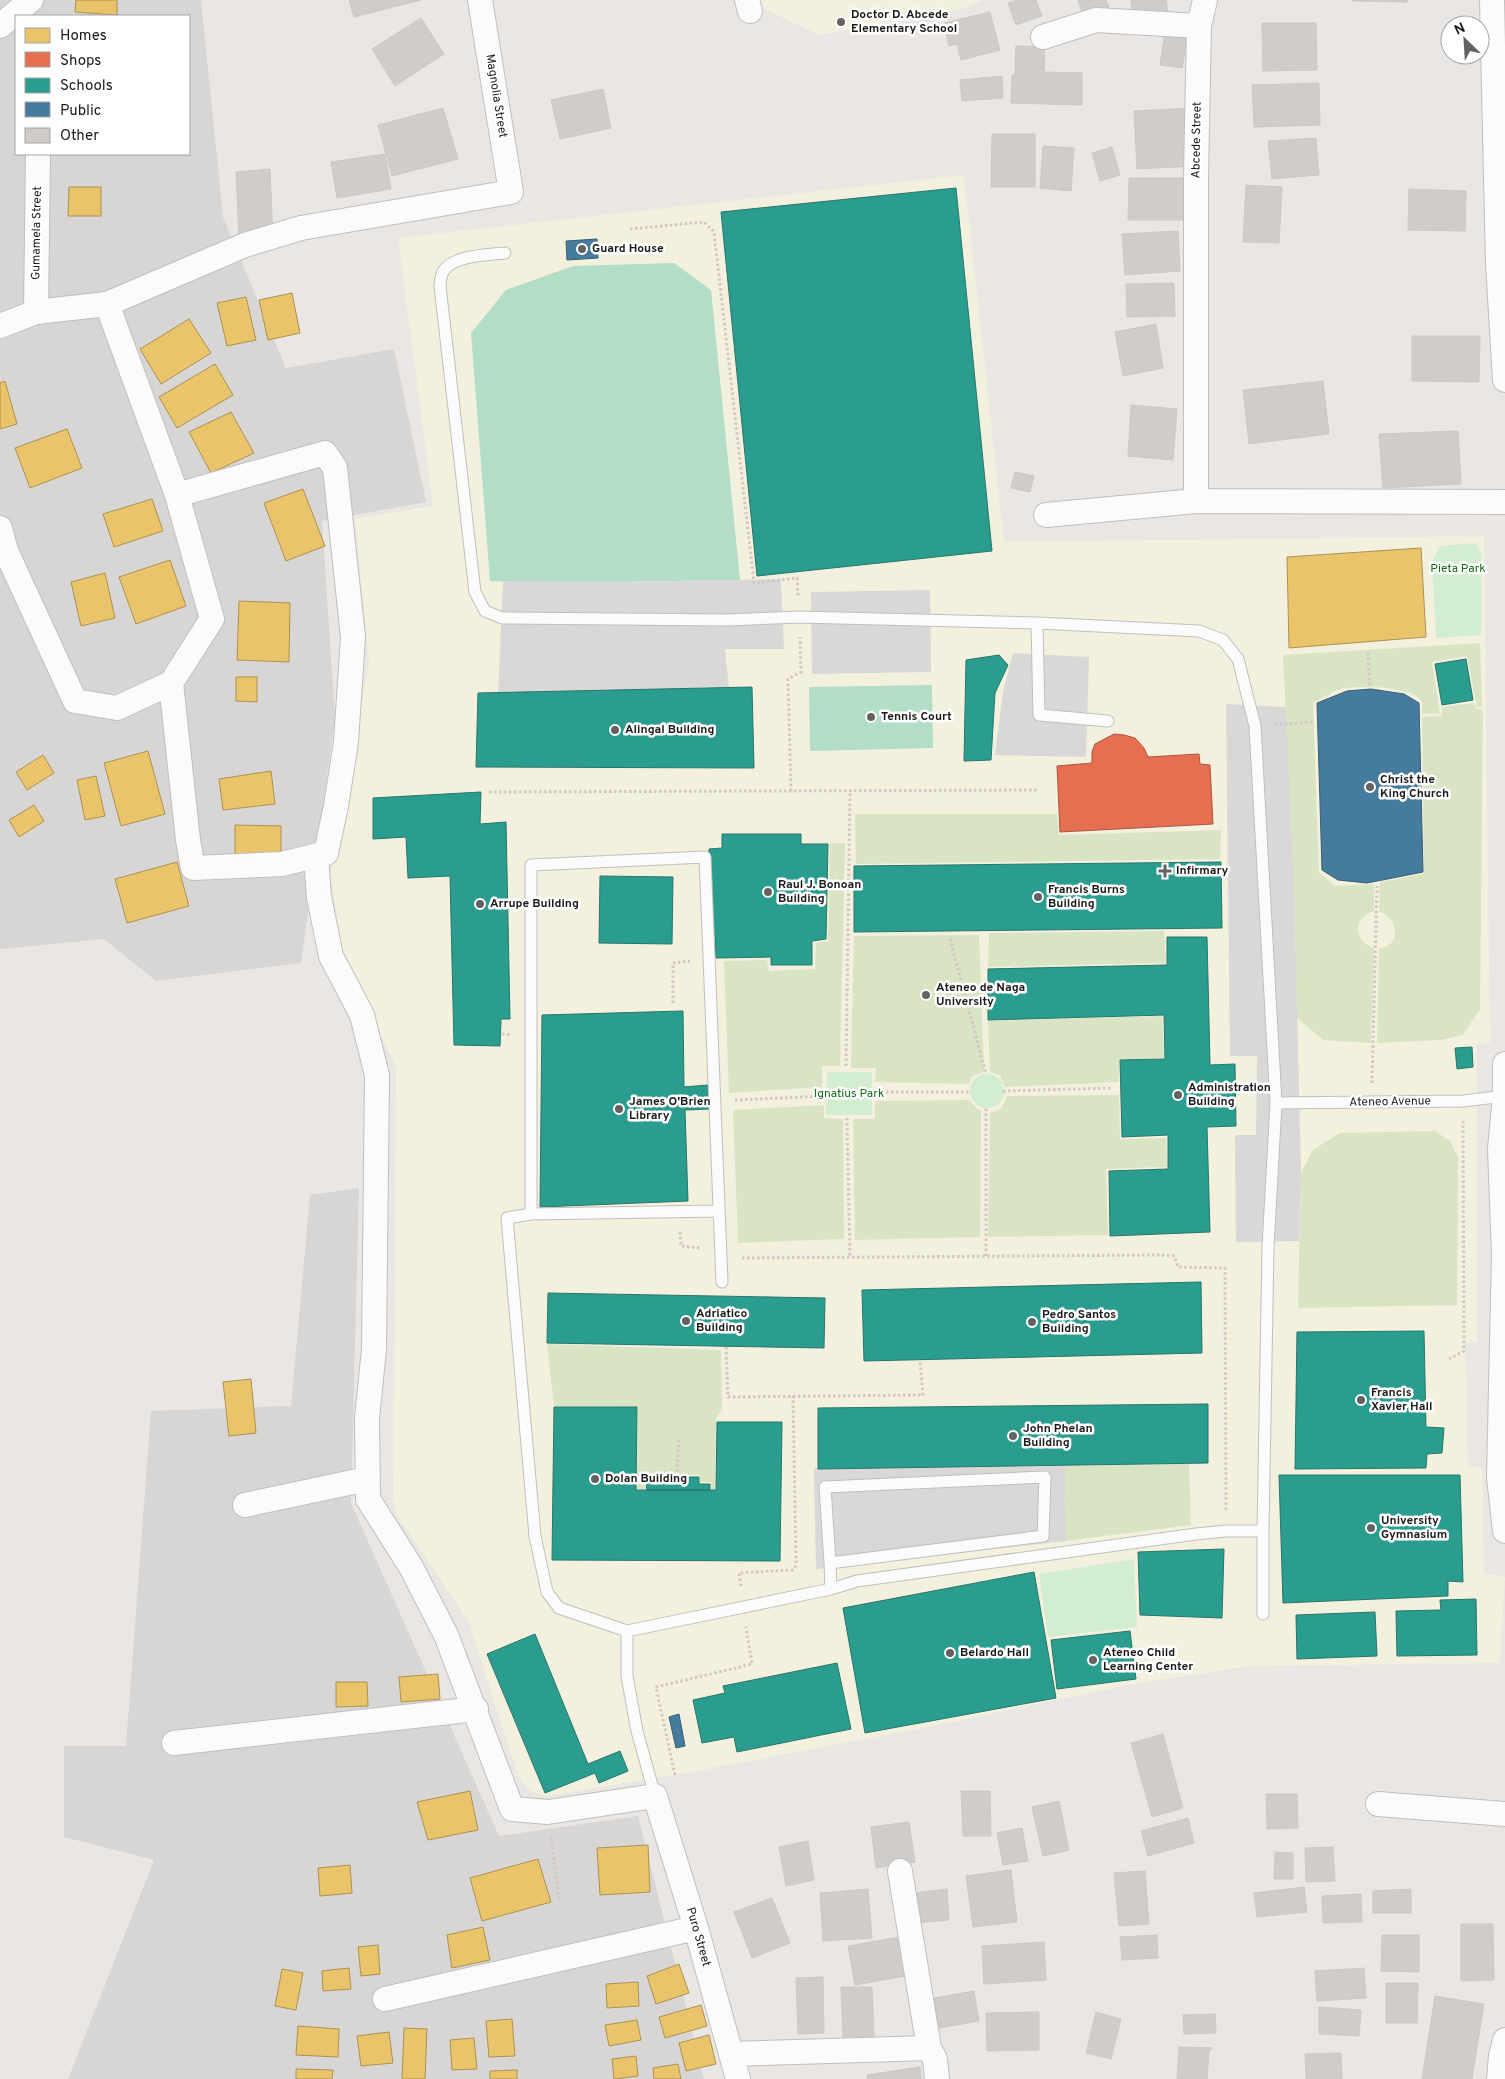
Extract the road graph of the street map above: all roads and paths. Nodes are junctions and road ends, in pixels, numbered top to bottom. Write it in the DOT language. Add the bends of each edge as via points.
graph roads {
  1 [pos="31,0"];
  2 [pos="37,0"];
  3 [pos="480,0"];
  4 [pos="1205,0"];
  5 [pos="1492,0"];
  6 [pos="37,15"];
  7 [pos="0,26"];
  8 [pos="1199,26"];
  9 [pos="1043,37"];
  10 [pos="38,155"];
  11 [pos="630,229"];
  12 [pos="505,253"];
  13 [pos="107,304"];
  14 [pos="36,312"];
  15 [pos="0,326"];
  16 [pos="1505,380"];
  17 [pos="177,495"];
  18 [pos="1196,501"];
  19 [pos="1505,502"];
  20 [pos="1046,515"];
  21 [pos="0,528"];
  22 [pos="799,617"];
  23 [pos="1037,623"];
  24 [pos="1368,653"];
  25 [pos="171,683"];
  26 [pos="1370,686"];
  27 [pos="1108,721"];
  28 [pos="1312,722"];
  29 [pos="1255,726"];
  30 [pos="1038,790"];
  31 [pos="791,791"];
  32 [pos="850,791"];
  33 [pos="489,792"];
  34 [pos="316,856"];
  35 [pos="1377,886"];
  36 [pos="950,939"];
  37 [pos="1505,1064"];
  38 [pos="846,1066"];
  39 [pos="986,1074"];
  40 [pos="1113,1088"];
  41 [pos="1003,1091"];
  42 [pos="876,1092"];
  43 [pos="970,1092"];
  44 [pos="824,1096"];
  45 [pos="1505,1096"];
  46 [pos="714,1101"];
  47 [pos="1463,1101"];
  48 [pos="1276,1103"];
  49 [pos="1371,1103"];
  50 [pos="986,1108"];
  51 [pos="848,1118"];
  52 [pos="679,1211"];
  53 [pos="719,1211"];
  54 [pos="531,1214"];
  55 [pos="722,1253"];
  56 [pos="986,1256"];
  57 [pos="850,1257"];
  58 [pos="722,1282"];
  59 [pos="726,1347"];
  60 [pos="1449,1359"];
  61 [pos="920,1361"];
  62 [pos="679,1438"];
  63 [pos="677,1472"];
  64 [pos="367,1479"];
  65 [pos="245,1505"];
  66 [pos="1226,1531"];
  67 [pos="1263,1531"];
  68 [pos="1505,1531"];
  69 [pos="830,1563"];
  70 [pos="831,1589"];
  71 [pos="1263,1614"];
  72 [pos="628,1631"];
  73 [pos="476,1710"];
  74 [pos="174,1743"];
  75 [pos="655,1796"];
  76 [pos="1378,1804"];
  77 [pos="548,1812"];
  78 [pos="1505,1814"];
  79 [pos="900,1871"];
  80 [pos="559,1900"];
  81 [pos="696,1928"];
  82 [pos="385,1999"];
  83 [pos="1505,2040"];
  84 [pos="929,2048"];
  85 [pos="731,2054"];
  86 [pos="738,2079"];
  87 [pos="937,2079"];
  88 [pos="1499,2079"];
  1 -- 7 [label="street"];
  2 -- 6 [label="street"];
  3 -- 13 [label="street, Magnolia Street" via="511,192 301,228 245,245"];
  4 -- 8 [label="street, Abcede Street"];
  5 -- 16 [label="street" via="1498,263"];
  8 -- 9 [label="street" via="1096,20"];
  8 -- 18 [label="street, Abcede Street"];
  10 -- 14 [label="street, Gumamela Street"];
  11 -- 22 [label="path" via="704,222 714,232 754,583 796,578"];
  12 -- 22 [label="lane" via="450,263 442,272 440,286 475,592 485,611 502,618 728,620"];
  13 -- 14 [label="street"];
  13 -- 17 [label="street"];
  14 -- 15 [label="street"];
  17 -- 25 [label="street" via="212,619"];
  17 -- 34 [label="street" via="325,453 335,468 353,637 346,742 336,806 326,853"];
  18 -- 19 [label="street"];
  18 -- 20 [label="street"];
  21 -- 25 [label="street" via="6,551 75,701 117,708"];
  22 -- 23 [label="lane"];
  22 -- 31 [label="path" via="801,672 788,679"];
  23 -- 27 [label="lane" via="1039,715"];
  23 -- 29 [label="lane" via="1199,631 1223,640 1238,659"];
  24 -- 26 [label="path"];
  25 -- 34 [label="street" via="193,868 282,864"];
  28 -- 29 [label="path"];
  29 -- 48 [label="lane"];
  30 -- 32 [label="path"];
  31 -- 32 [label="path"];
  31 -- 33 [label="path"];
  32 -- 38 [label="path"];
  34 -- 64 [label="street" via="318,897 331,956 362,1015 377,1075 374,1349 367,1418"];
  35 -- 49 [label="path"];
  36 -- 39 [label="path"];
  37 -- 45 [label="street"];
  40 -- 41 [label="path"];
  42 -- 43 [label="path"];
  44 -- 46 [label="path"];
  45 -- 47 [label="lane, Ateneo Avenue"];
  45 -- 68 [label="street" via="1500,1149 1504,1254 1499,1477"];
  46 -- 53 [label="lane"];
  46 -- 54 [label="lane" via="705,857 531,865"];
  47 -- 49 [label="lane, Ateneo Avenue"];
  47 -- 60 [label="path" via="1464,1351"];
  48 -- 49 [label="lane, Ateneo Avenue"];
  48 -- 67 [label="lane" via="1268,1247"];
  50 -- 56 [label="path"];
  51 -- 57 [label="path"];
  52 -- 53 [label="lane"];
  52 -- 54 [label="lane"];
  52 -- 55 [label="path" via="681,1246 715,1249"];
  53 -- 55 [label="lane"];
  54 -- 72 [label="lane" via="507,1218 535,1536 547,1592 559,1608"];
  55 -- 57 [label="path" via="734,1258"];
  55 -- 58 [label="lane"];
  56 -- 57 [label="path"];
  56 -- 66 [label="path" via="1159,1255 1174,1256 1178,1267 1225,1268"];
  59 -- 61 [label="path" via="728,1397 923,1395"];
  62 -- 63 [label="path"];
  64 -- 65 [label="street"];
  64 -- 73 [label="street" via="368,1499 411,1567 446,1635"];
  66 -- 67 [label="lane"];
  66 -- 70 [label="lane" via="857,1581"];
  67 -- 71 [label="lane"];
  69 -- 69 [label="lane" via="1043,1536 1044,1477 825,1487"];
  69 -- 70 [label="lane"];
  70 -- 72 [label="lane"];
  72 -- 75 [label="lane" via="627,1676 637,1731"];
  73 -- 74 [label="street"];
  73 -- 77 [label="street" via="512,1809"];
  75 -- 77 [label="street"];
  75 -- 81 [label="street, Puro Street"];
  76 -- 78 [label="street"];
  77 -- 80 [label="path"];
  79 -- 84 [label="street"];
  81 -- 82 [label="street"];
  81 -- 85 [label="street, Puro Street"];
  83 -- 88 [label="street"];
  84 -- 85 [label="street"];
  84 -- 87 [label="street" via="935,2059"];
  85 -- 86 [label="street, Puro Street"];
}
